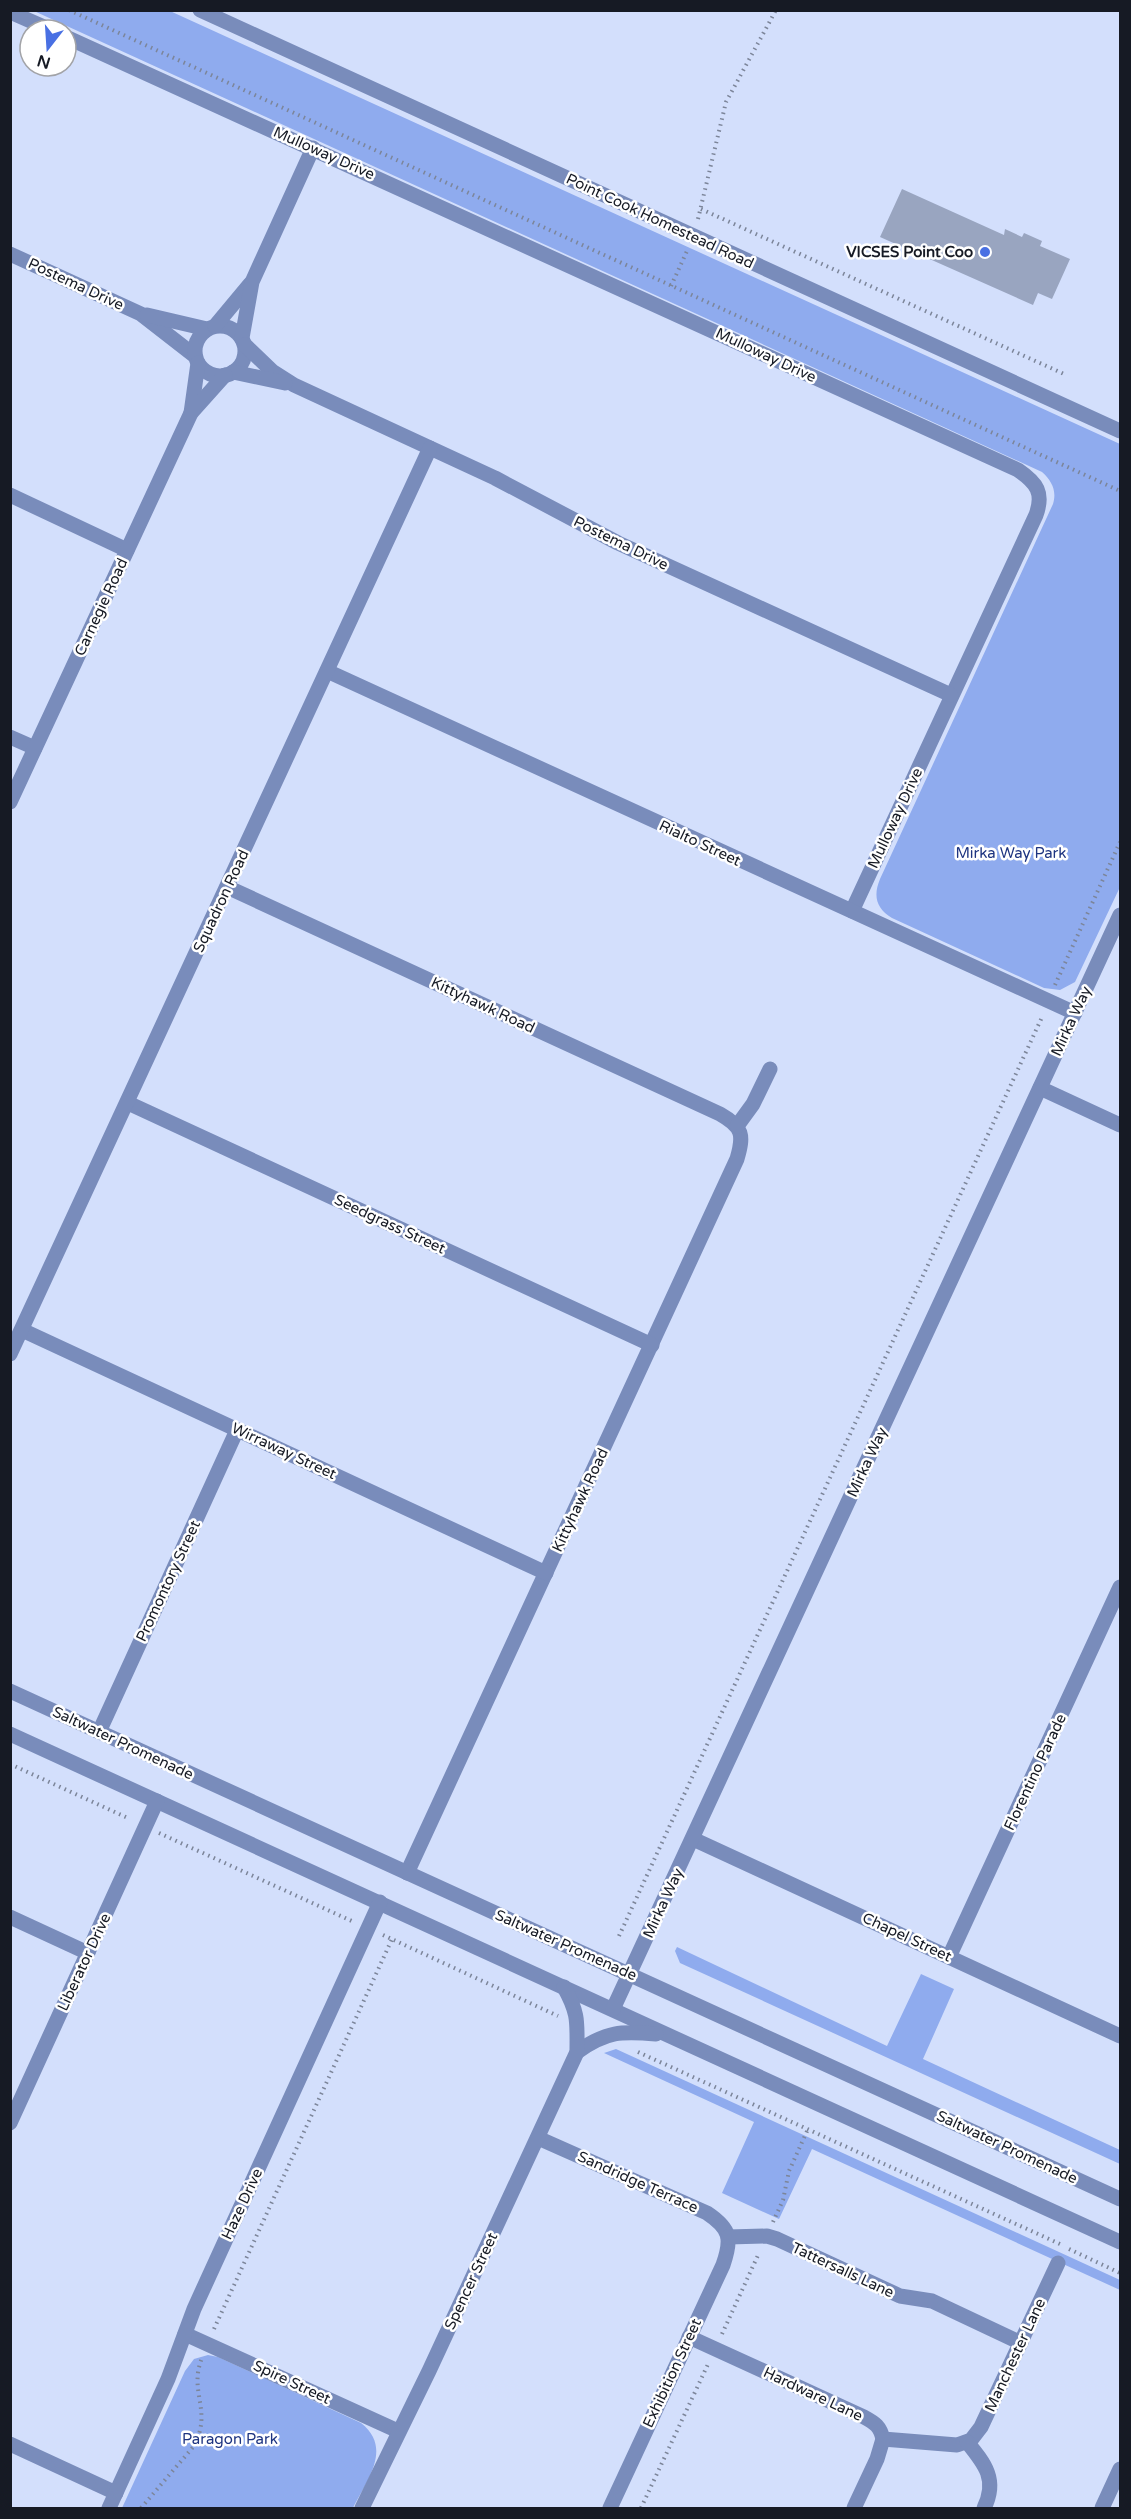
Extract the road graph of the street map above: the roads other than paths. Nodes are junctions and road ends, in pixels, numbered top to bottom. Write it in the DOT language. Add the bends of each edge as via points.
graph roads {
  1 [pos="200,10"];
  2 [pos="78,42"];
  3 [pos="313,148"];
  4 [pos="10,254"];
  5 [pos="252,282"];
  6 [pos="141,314"];
  7 [pos="211,327"];
  8 [pos="243,341"];
  9 [pos="197,360"];
  10 [pos="229,374"];
  11 [pos="294,384"];
  12 [pos="192,413"];
  13 [pos="1120,430"];
  14 [pos="430,448"];
  15 [pos="10,495"];
  16 [pos="127,550"];
  17 [pos="327,671"];
  18 [pos="951,695"];
  19 [pos="10,737"];
  20 [pos="35,748"];
  21 [pos="10,802"];
  22 [pos="227,887"];
  23 [pos="852,911"];
  24 [pos="1120,915"];
  25 [pos="1075,1013"];
  26 [pos="770,1069"];
  27 [pos="1040,1088"];
  28 [pos="128,1103"];
  29 [pos="1120,1125"];
  30 [pos="737,1126"];
  31 [pos="22,1329"];
  32 [pos="652,1345"];
  33 [pos="10,1354"];
  34 [pos="237,1430"];
  35 [pos="546,1573"];
  36 [pos="1120,1587"];
  37 [pos="10,1691"];
  38 [pos="99,1732"];
  39 [pos="10,1734"];
  40 [pos="157,1801"];
  41 [pos="693,1839"];
  42 [pos="407,1873"];
  43 [pos="380,1902"];
  44 [pos="10,1917"];
  45 [pos="88,1953"];
  46 [pos="949,1957"];
  47 [pos="631,1974"];
  48 [pos="564,1987"];
  49 [pos="613,2009"];
  50 [pos="668,2035"];
  51 [pos="1120,2036"];
  52 [pos="577,2052"];
  53 [pos="10,2122"];
  54 [pos="538,2138"];
  55 [pos="1120,2199"];
  56 [pos="728,2237"];
  57 [pos="1120,2242"];
  58 [pos="1058,2263"];
  59 [pos="185,2334"];
  60 [pos="689,2337"];
  61 [pos="1021,2343"];
  62 [pos="398,2431"];
  63 [pos="883,2439"];
  64 [pos="967,2442"];
  65 [pos="10,2444"];
  66 [pos="1120,2469"];
  67 [pos="116,2493"];
  68 [pos="109,2508"];
  69 [pos="362,2508"];
  70 [pos="610,2508"];
  71 [pos="854,2508"];
  72 [pos="984,2508"];
  73 [pos="1102,2508"];
  1 -- 13 [label="street, Point Cook Homestead Road"];
  2 -- 3 [label="street, Mulloway Drive"];
  3 -- 5 [label="street"];
  3 -- 18 [label="street, Mulloway Drive" via="1018,470 1033,481 1040,500 1036,515"];
  4 -- 6 [label="street, Postema Drive"];
  5 -- 7 [label="street"];
  5 -- 8 [label="street"];
  6 -- 7 [label="street, Postema Drive"];
  6 -- 9 [label="street, Postema Drive"];
  7 -- 8 [label="street" via="227,327"];
  7 -- 9 [label="street" via="197,340"];
  8 -- 10 [label="street" via="243,361"];
  8 -- 11 [label="street, Postema Drive" via="267,366"];
  9 -- 10 [label="street" via="210,374"];
  9 -- 12 [label="street, Carnegie Road"];
  10 -- 11 [label="street, Postema Drive"];
  10 -- 12 [label="street, Carnegie Road"];
  11 -- 14 [label="street, Postema Drive"];
  12 -- 16 [label="street, Carnegie Road"];
  14 -- 17 [label="street, Squadron Road"];
  14 -- 18 [label="street, Postema Drive" via="618,543"];
  15 -- 16 [label="street"];
  16 -- 20 [label="street, Carnegie Road"];
  17 -- 22 [label="street, Squadron Road"];
  17 -- 23 [label="street, Rialto Street"];
  18 -- 23 [label="street, Mulloway Drive"];
  19 -- 20 [label="street"];
  20 -- 21 [label="street, Carnegie Road"];
  22 -- 28 [label="street, Squadron Road"];
  22 -- 30 [label="street, Kittyhawk Road" via="709,1109"];
  23 -- 25 [label="street, Rialto Street"];
  24 -- 25 [label="street, Mirka Way"];
  25 -- 27 [label="street, Mirka Way"];
  26 -- 30 [label="street"];
  27 -- 29 [label="street"];
  27 -- 41 [label="street, Mirka Way"];
  28 -- 31 [label="street, Squadron Road"];
  28 -- 32 [label="street, Seedgrass Street"];
  30 -- 32 [label="street, Kittyhawk Road" via="742,1137 737,1159"];
  31 -- 33 [label="street, Squadron Road"];
  31 -- 34 [label="street, Wirraway Street"];
  32 -- 35 [label="street, Kittyhawk Road"];
  34 -- 35 [label="street, Wirraway Street"];
  34 -- 38 [label="street, Promontory Street"];
  35 -- 42 [label="street, Kittyhawk Road"];
  36 -- 46 [label="street, Florentino Parade"];
  37 -- 38 [label="street, Saltwater Promenade"];
  38 -- 42 [label="street, Saltwater Promenade"];
  39 -- 40 [label="street"];
  40 -- 43 [label="street"];
  40 -- 45 [label="street, Liberator Drive"];
  41 -- 46 [label="street, Chapel Street"];
  41 -- 47 [label="street, Mirka Way"];
  42 -- 47 [label="street, Saltwater Promenade"];
  43 -- 48 [label="street"];
  43 -- 59 [label="street, Haze Drive"];
  44 -- 45 [label="street"];
  45 -- 53 [label="street, Liberator Drive"];
  46 -- 51 [label="street, Chapel Street"];
  47 -- 49 [label="street, Mirka Way"];
  47 -- 55 [label="street, Saltwater Promenade"];
  48 -- 49 [label="street"];
  48 -- 52 [label="street, Spencer Street" via="579,2026"];
  49 -- 50 [label="street"];
  50 -- 52 [label="street" via="633,2032 602,2036"];
  50 -- 57 [label="street"];
  52 -- 54 [label="street, Spencer Street"];
  54 -- 56 [label="street, Sandridge Terrace" via="707,2213 718,2220"];
  54 -- 62 [label="street, Spencer Street"];
  56 -- 60 [label="street, Exhibition Street" via="723,2265"];
  56 -- 61 [label="street, Tattersalls Lane" via="767,2236 900,2296 932,2301"];
  58 -- 61 [label="street, Manchester Lane"];
  59 -- 62 [label="street, Spire Street"];
  59 -- 67 [label="street, Haze Drive"];
  60 -- 63 [label="street, Hardware Lane" via="864,2417 876,2424"];
  60 -- 70 [label="street, Exhibition Street"];
  61 -- 64 [label="street, Manchester Lane" via="981,2427"];
  62 -- 69 [label="street, Spencer Street"];
  63 -- 64 [label="street" via="949,2446"];
  63 -- 71 [label="street"];
  64 -- 72 [label="street" via="986,2468 990,2481 990,2495"];
  65 -- 67 [label="street"];
  66 -- 73 [label="street"];
  67 -- 68 [label="street, Haze Drive"];
}
